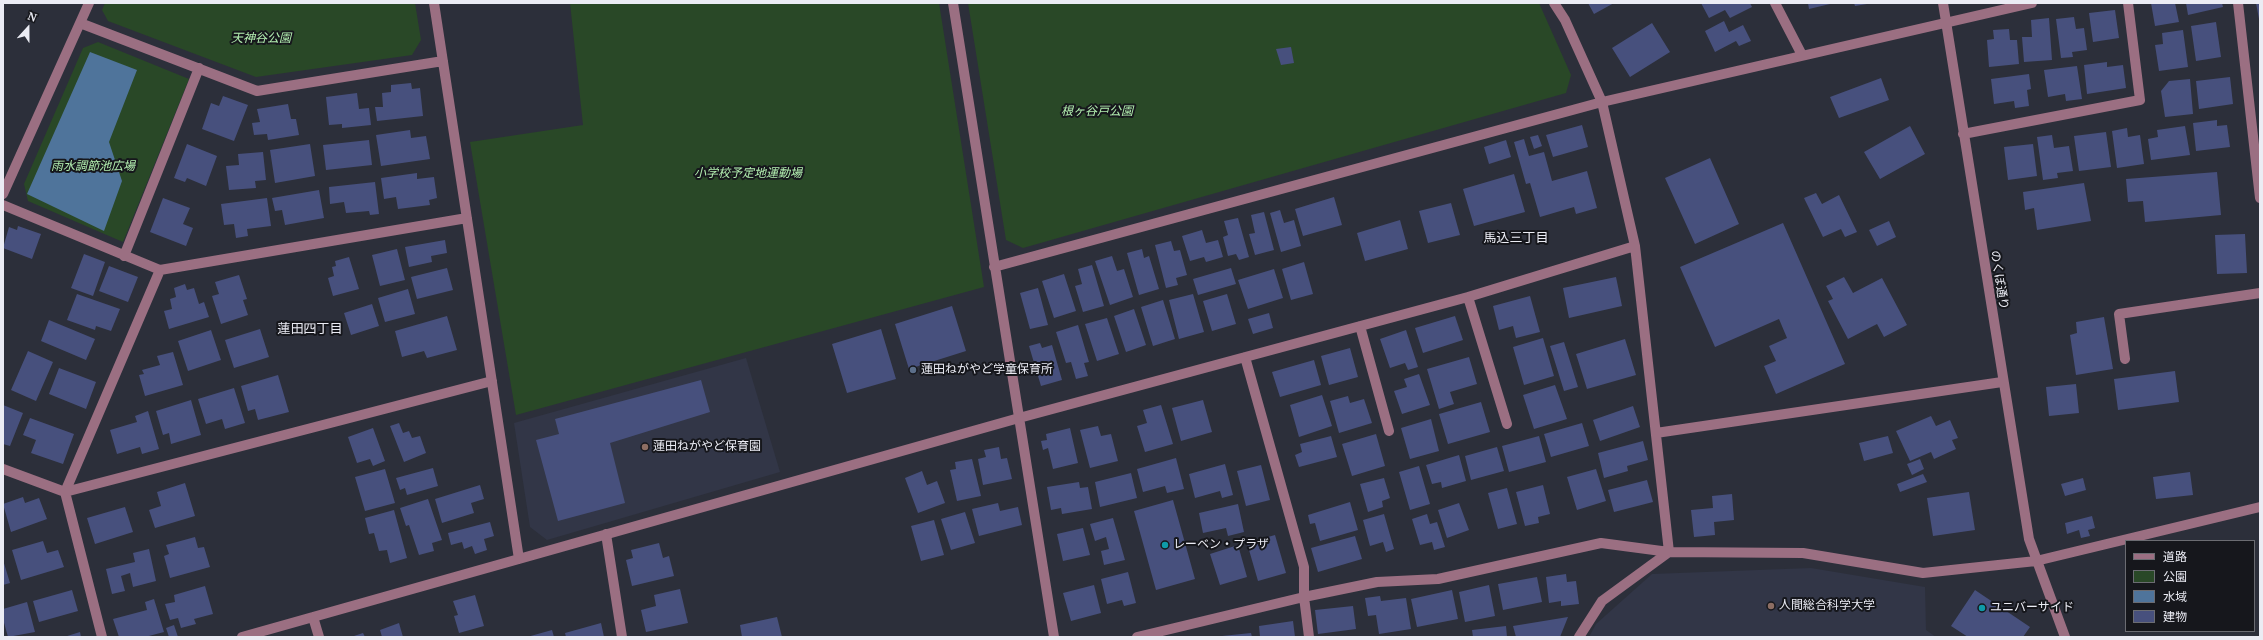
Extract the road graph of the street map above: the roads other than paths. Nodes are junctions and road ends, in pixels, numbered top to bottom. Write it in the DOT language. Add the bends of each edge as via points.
graph roads {
  1 [pos="89,3"];
  2 [pos="434,3"];
  3 [pos="953,3"];
  4 [pos="1554,3"];
  5 [pos="1774,3"];
  6 [pos="1943,3"];
  7 [pos="2032,3"];
  8 [pos="2128,3"];
  9 [pos="2238,3"];
  10 [pos="80,23"];
  11 [pos="1946,23"];
  12 [pos="1802,55"];
  13 [pos="443,61"];
  14 [pos="199,68"];
  15 [pos="1602,102"];
  16 [pos="1963,134"];
  17 [pos="3,194"];
  18 [pos="2260,196"];
  19 [pos="3,205"];
  20 [pos="467,218"];
  21 [pos="1635,246"];
  22 [pos="124,256"];
  23 [pos="994,267"];
  24 [pos="160,270"];
  25 [pos="2260,293"];
  26 [pos="1468,297"];
  27 [pos="1360,326"];
  28 [pos="1245,357"];
  29 [pos="2125,359"];
  30 [pos="492,381"];
  31 [pos="2002,382"];
  32 [pos="1019,418"];
  33 [pos="1507,424"];
  34 [pos="1389,431"];
  35 [pos="1656,433"];
  36 [pos="3,469"];
  37 [pos="66,492"];
  38 [pos="2260,507"];
  39 [pos="606,534"];
  40 [pos="1669,552"];
  41 [pos="519,559"];
  42 [pos="2036,561"];
  43 [pos="1304,596"];
  44 [pos="313,617"];
  45 [pos="1167,633"];
  46 [pos="102,637"];
  47 [pos="242,637"];
  48 [pos="319,637"];
  49 [pos="622,637"];
  50 [pos="1054,637"];
  51 [pos="1136,637"];
  52 [pos="1309,637"];
  53 [pos="1579,637"];
  54 [pos="2065,637"];
  1 -- 10 [label="street"];
  2 -- 13 [label="street"];
  3 -- 23 [label="street"];
  4 -- 15 [label="street" via="1565,20"];
  5 -- 12 [label="street"];
  6 -- 11 [label="street, のくぼ通り"];
  7 -- 11 [label="street"];
  8 -- 16 [label="street" via="2140,100"];
  9 -- 18 [label="street"];
  10 -- 14 [label="street"];
  10 -- 17 [label="street"];
  11 -- 12 [label="street"];
  11 -- 16 [label="street, のくぼ通り"];
  12 -- 15 [label="street"];
  13 -- 14 [label="street" via="257,91"];
  13 -- 20 [label="street"];
  14 -- 22 [label="street"];
  15 -- 21 [label="street"];
  15 -- 23 [label="street"];
  16 -- 31 [label="street, のくぼ通り"];
  19 -- 22 [label="street"];
  20 -- 24 [label="street"];
  20 -- 30 [label="street"];
  21 -- 26 [label="street"];
  21 -- 35 [label="street"];
  22 -- 24 [label="street"];
  23 -- 32 [label="street"];
  24 -- 37 [label="street"];
  25 -- 29 [label="street" via="2119,314"];
  26 -- 27 [label="street"];
  26 -- 33 [label="street"];
  27 -- 28 [label="street"];
  27 -- 34 [label="street"];
  28 -- 32 [label="street"];
  28 -- 43 [label="street" via="1304,567"];
  30 -- 37 [label="street"];
  30 -- 41 [label="street"];
  31 -- 35 [label="street"];
  31 -- 42 [label="street, のくぼ通り" via="2029,539"];
  32 -- 39 [label="street"];
  32 -- 50 [label="street"];
  35 -- 40 [label="street"];
  36 -- 37 [label="street"];
  37 -- 46 [label="street"];
  38 -- 42 [label="street"];
  39 -- 41 [label="street"];
  39 -- 49 [label="street"];
  40 -- 42 [label="street" via="1803,554 1924,573"];
  40 -- 43 [label="street" via="1601,543 1438,579 1377,582"];
  40 -- 53 [label="street" via="1602,601"];
  41 -- 44 [label="street"];
  42 -- 54 [label="street, のくぼ通り"];
  43 -- 45 [label="street"];
  43 -- 52 [label="street"];
  44 -- 47 [label="street"];
  44 -- 48 [label="street"];
  45 -- 51 [label="street"];
}
